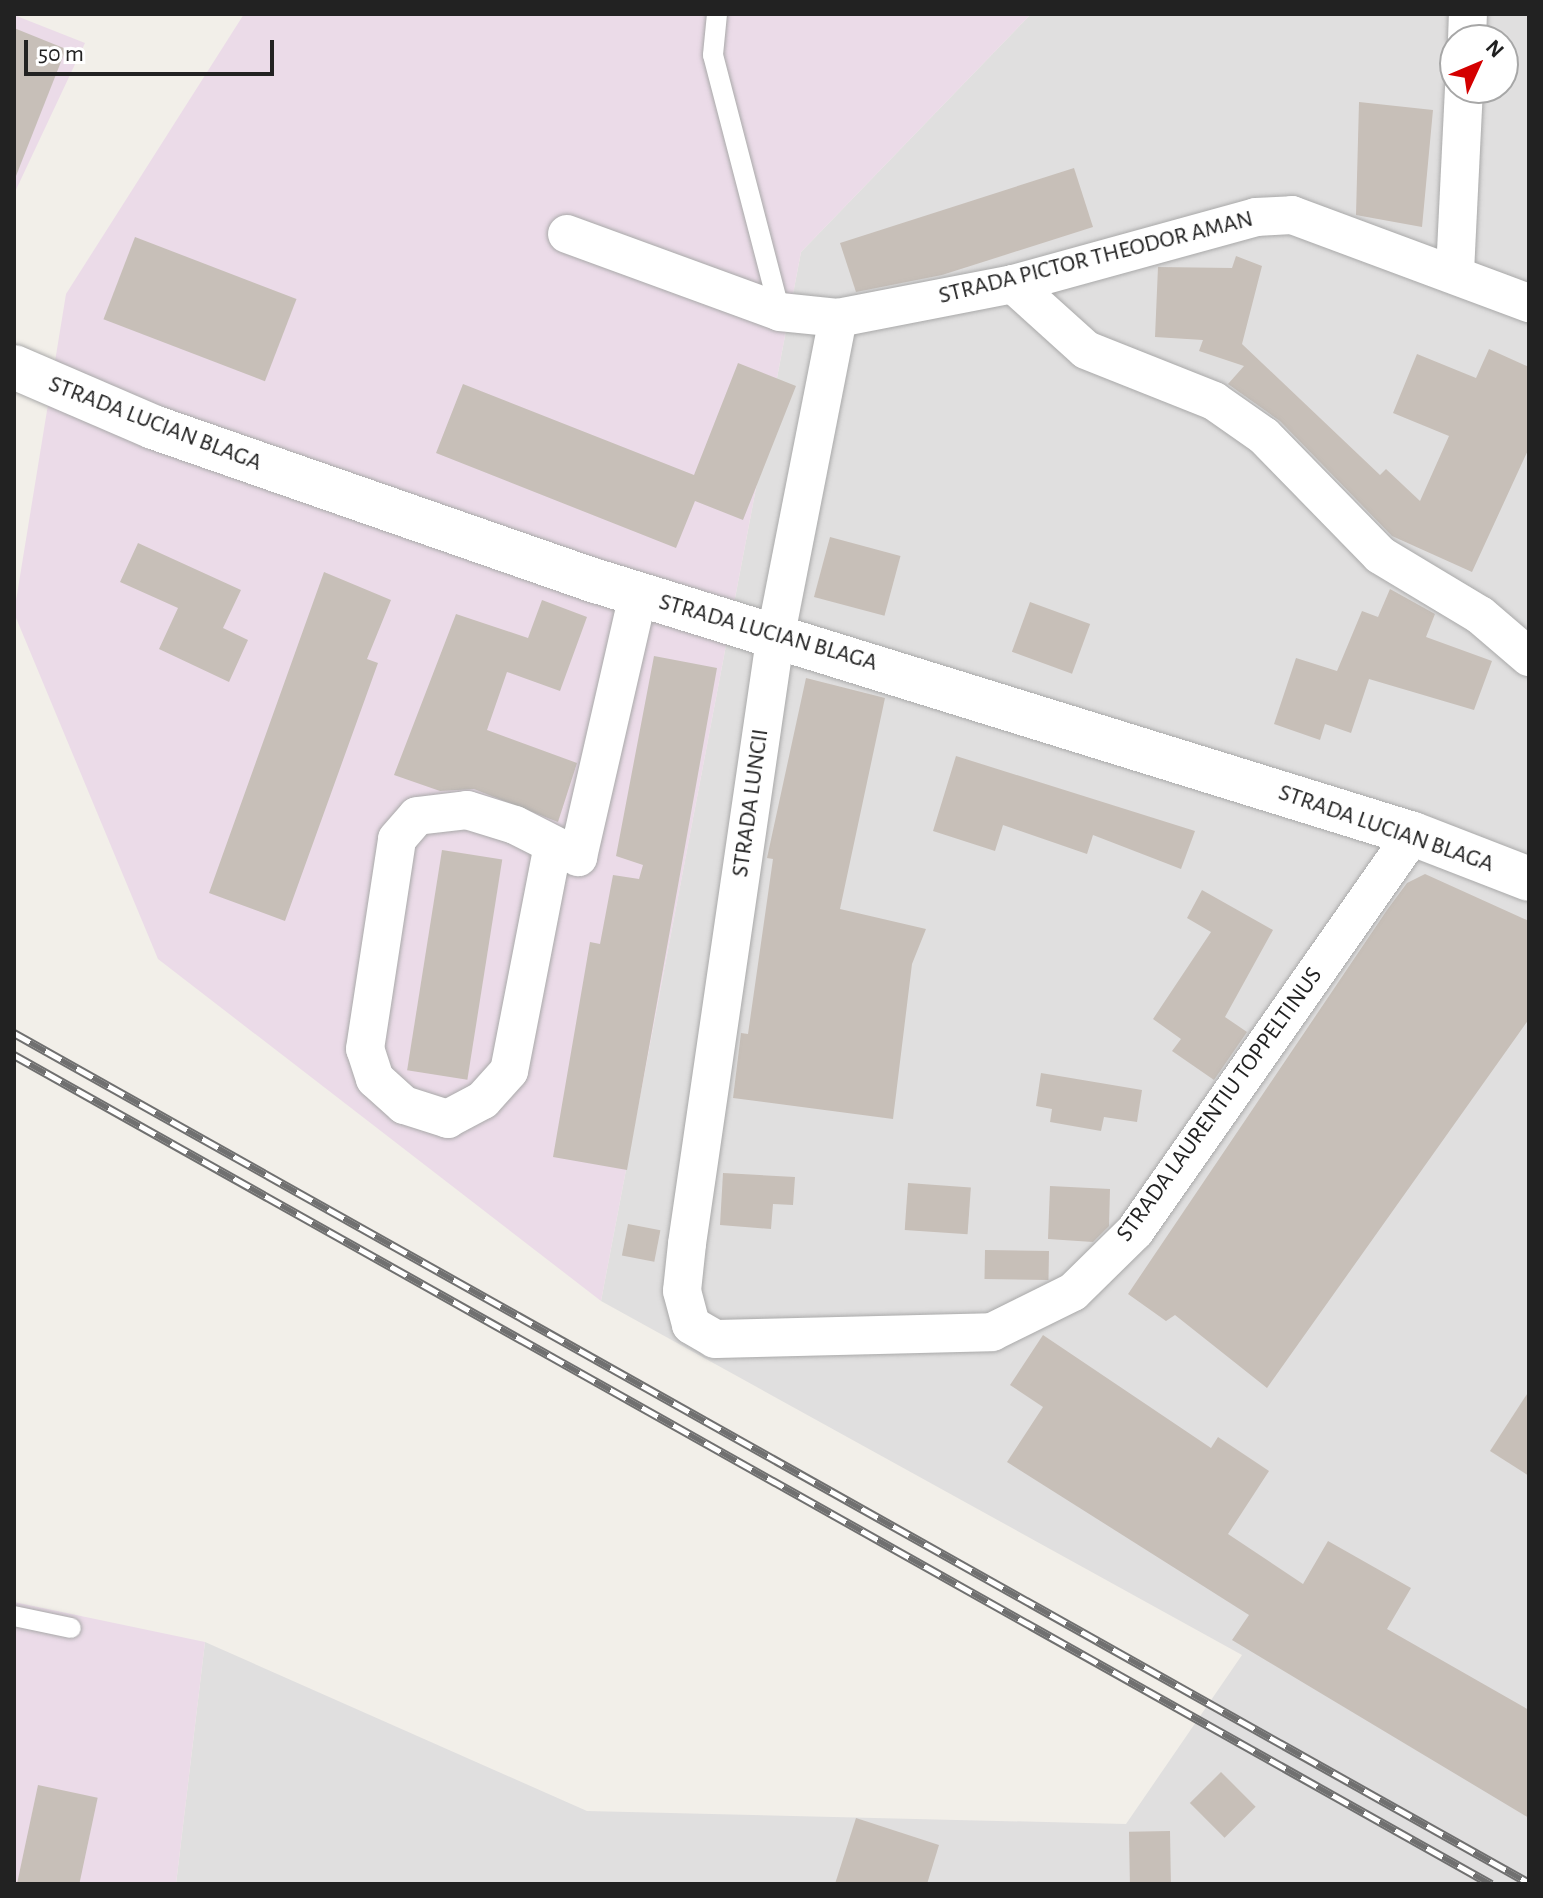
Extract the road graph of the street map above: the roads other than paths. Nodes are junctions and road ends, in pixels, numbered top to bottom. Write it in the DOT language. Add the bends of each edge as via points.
graph roads {
  1 [pos="717,14"];
  2 [pos="1463,104"];
  3 [pos="567,234"];
  4 [pos="1455,272"];
  5 [pos="1013,284"];
  6 [pos="1529,303"];
  7 [pos="780,312"];
  8 [pos="838,318"];
  9 [pos="14,367"];
  10 [pos="638,595"];
  11 [pos="776,633"];
  12 [pos="1529,657"];
  13 [pos="1413,834"];
  14 [pos="553,845"];
  15 [pos="1529,879"];
  16 [pos="682,1291"];
  17 [pos="14,1616"];
  18 [pos="71,1628"];
  1 -- 7 [label="lane" via="713,55"];
  2 -- 4 [label="street"];
  3 -- 7 [label="street, STRADA PICTOR THEODOR AMAN"];
  4 -- 5 [label="street, STRADA PICTOR THEODOR AMAN" via="1292,215 1256,217"];
  4 -- 6 [label="street, STRADA PICTOR THEODOR AMAN"];
  5 -- 8 [label="street, STRADA PICTOR THEODOR AMAN"];
  5 -- 12 [label="street" via="1086,350 1214,401 1264,436 1380,555 1480,615"];
  7 -- 8 [label="street, STRADA PICTOR THEODOR AMAN"];
  8 -- 11 [label="street, STRADA LUNCII"];
  9 -- 10 [label="street, STRADA LUCIAN BLAGA" via="153,427"];
  10 -- 11 [label="street, STRADA LUCIAN BLAGA"];
  10 -- 14 [label="street" via="578,857"];
  11 -- 13 [label="street, STRADA LUCIAN BLAGA"];
  11 -- 16 [label="street, STRADA LUNCII"];
  13 -- 15 [label="street, STRADA LUCIAN BLAGA"];
  13 -- 16 [label="street, STRADA LAURENTIU TOPPELTINUS" via="1135,1231 1073,1292 992,1332 715,1339 691,1325"];
  14 -- 14 [label="street" via="467,810 417,816 397,839 365,1049 375,1079 404,1105 448,1119 483,1100 509,1071"];
  17 -- 18 [label="lane"];
}
